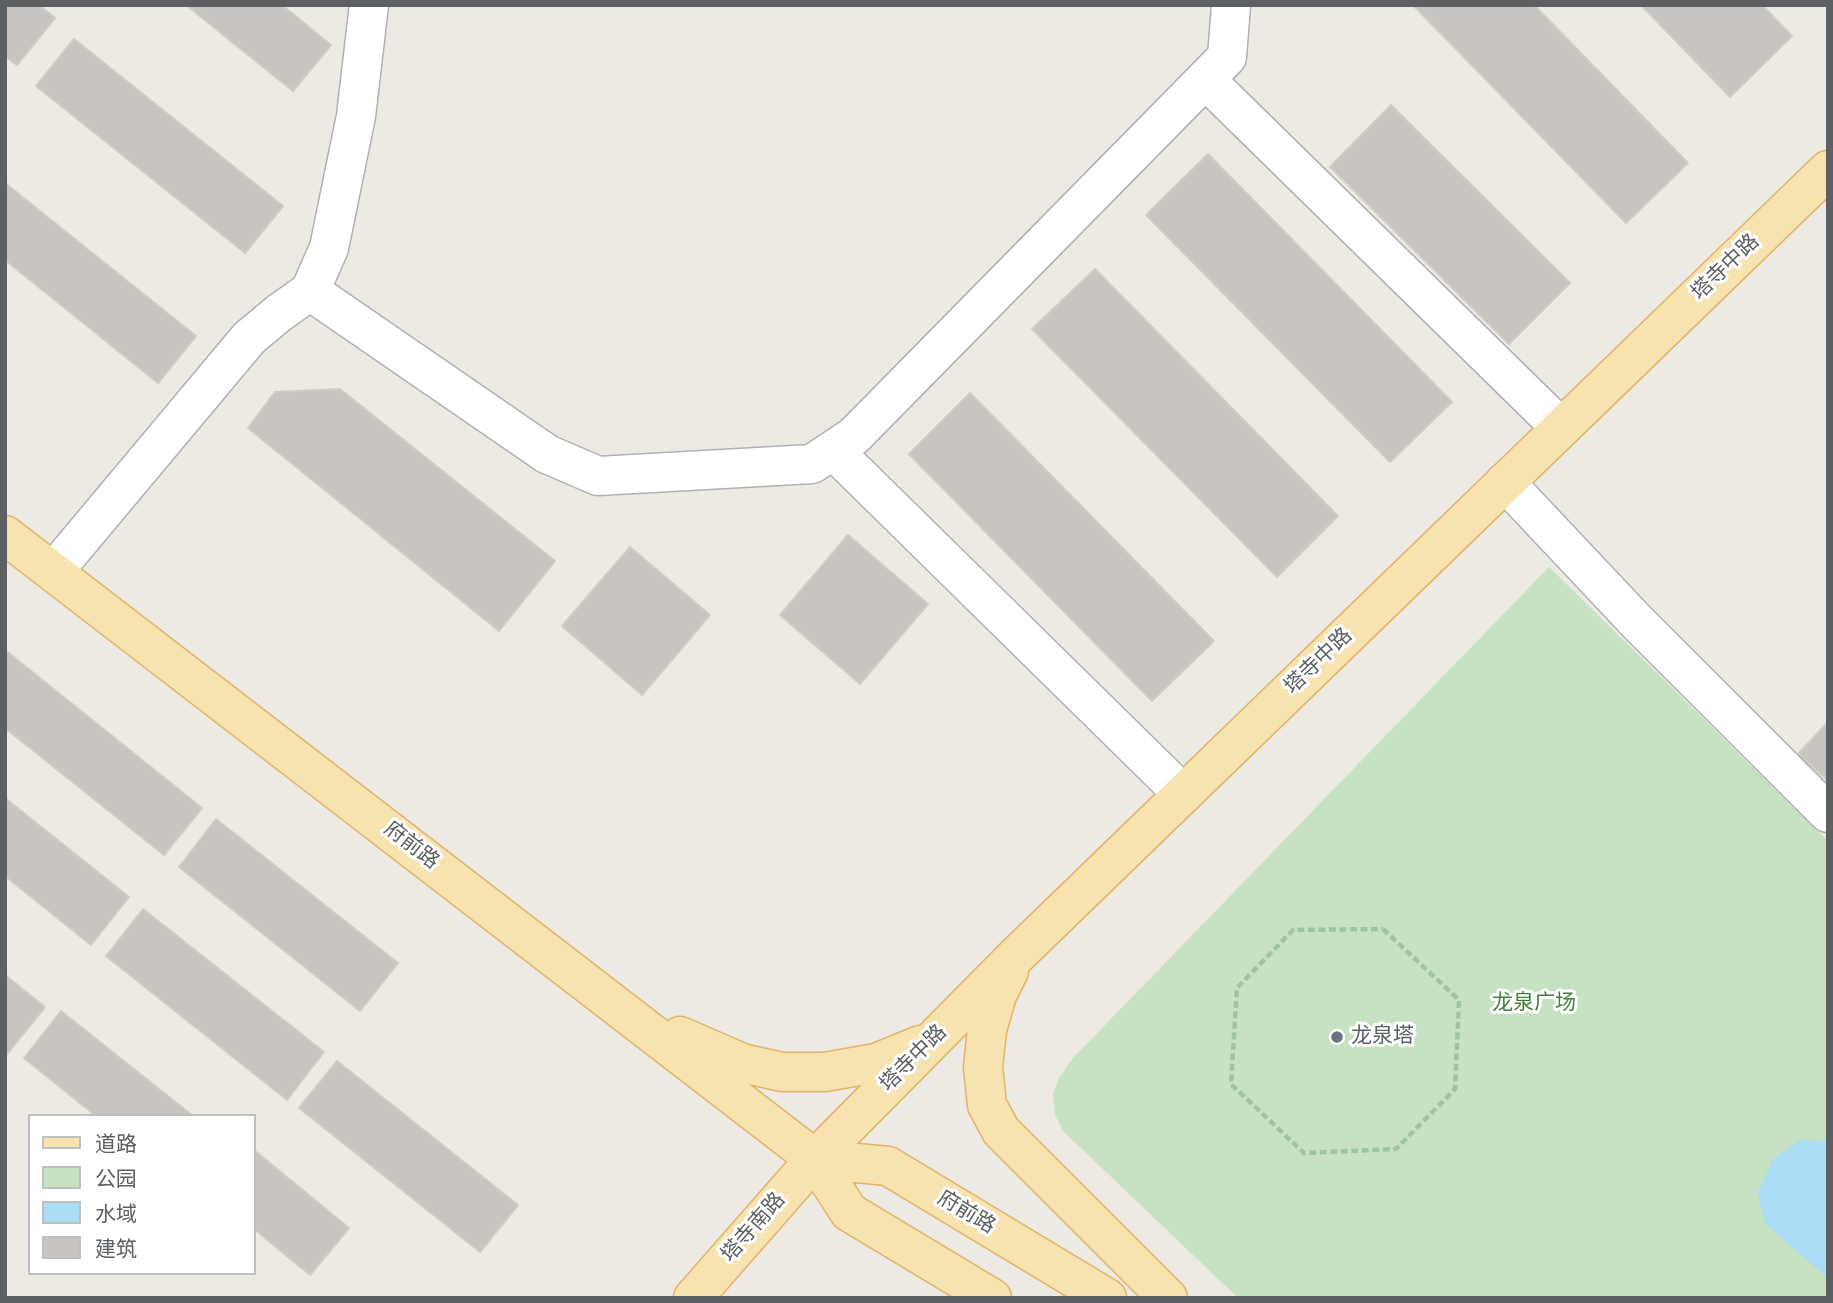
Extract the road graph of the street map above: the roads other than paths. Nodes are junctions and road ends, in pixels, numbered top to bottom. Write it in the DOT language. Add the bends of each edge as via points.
graph roads {
  1 [pos="369,5"];
  2 [pos="1231,5"];
  3 [pos="1206,80"];
  4 [pos="1828,170"];
  5 [pos="310,291"];
  6 [pos="1561,428"];
  7 [pos="833,450"];
  8 [pos="1505,482"];
  9 [pos="5,535"];
  10 [pos="54,571"];
  11 [pos="1183,794"];
  12 [pos="1828,813"];
  13 [pos="1016,956"];
  14 [pos="619,1007"];
  15 [pos="947,1025"];
  16 [pos="815,1159"];
  17 [pos="693,1298"];
  18 [pos="992,1298"];
  19 [pos="1107,1298"];
  20 [pos="1168,1298"];
  1 -- 5 [label="street" via="356,116 329,248"];
  2 -- 3 [label="street" via="1227,57"];
  3 -- 6 [label="street"];
  3 -- 7 [label="street" via="854,436"];
  4 -- 6 [label="main road, 塔寺中路"];
  5 -- 7 [label="street" via="547,454 598,476 812,464"];
  5 -- 10 [label="street" via="249,338"];
  6 -- 8 [label="main road, 塔寺中路"];
  7 -- 11 [label="street"];
  8 -- 11 [label="main road, 塔寺中路"];
  8 -- 12 [label="street" via="1646,632"];
  9 -- 10 [label="main road, 府前路"];
  10 -- 14 [label="main road, 府前路"];
  11 -- 13 [label="main road, 塔寺中路"];
  13 -- 15 [label="main road, 塔寺中路"];
  13 -- 20 [label="main road" via="987,1030 982,1067 987,1105 1001,1131"];
  14 -- 15 [label="main road" via="701,1047 782,1072 825,1072 876,1063 913,1049"];
  14 -- 16 [label="main road, 府前路"];
  15 -- 16 [label="main road, 塔寺中路"];
  16 -- 17 [label="main road, 塔寺南路"];
  16 -- 18 [label="main road, 府前路" via="849,1212"];
  16 -- 19 [label="main road, 府前路" via="888,1167"];
}
